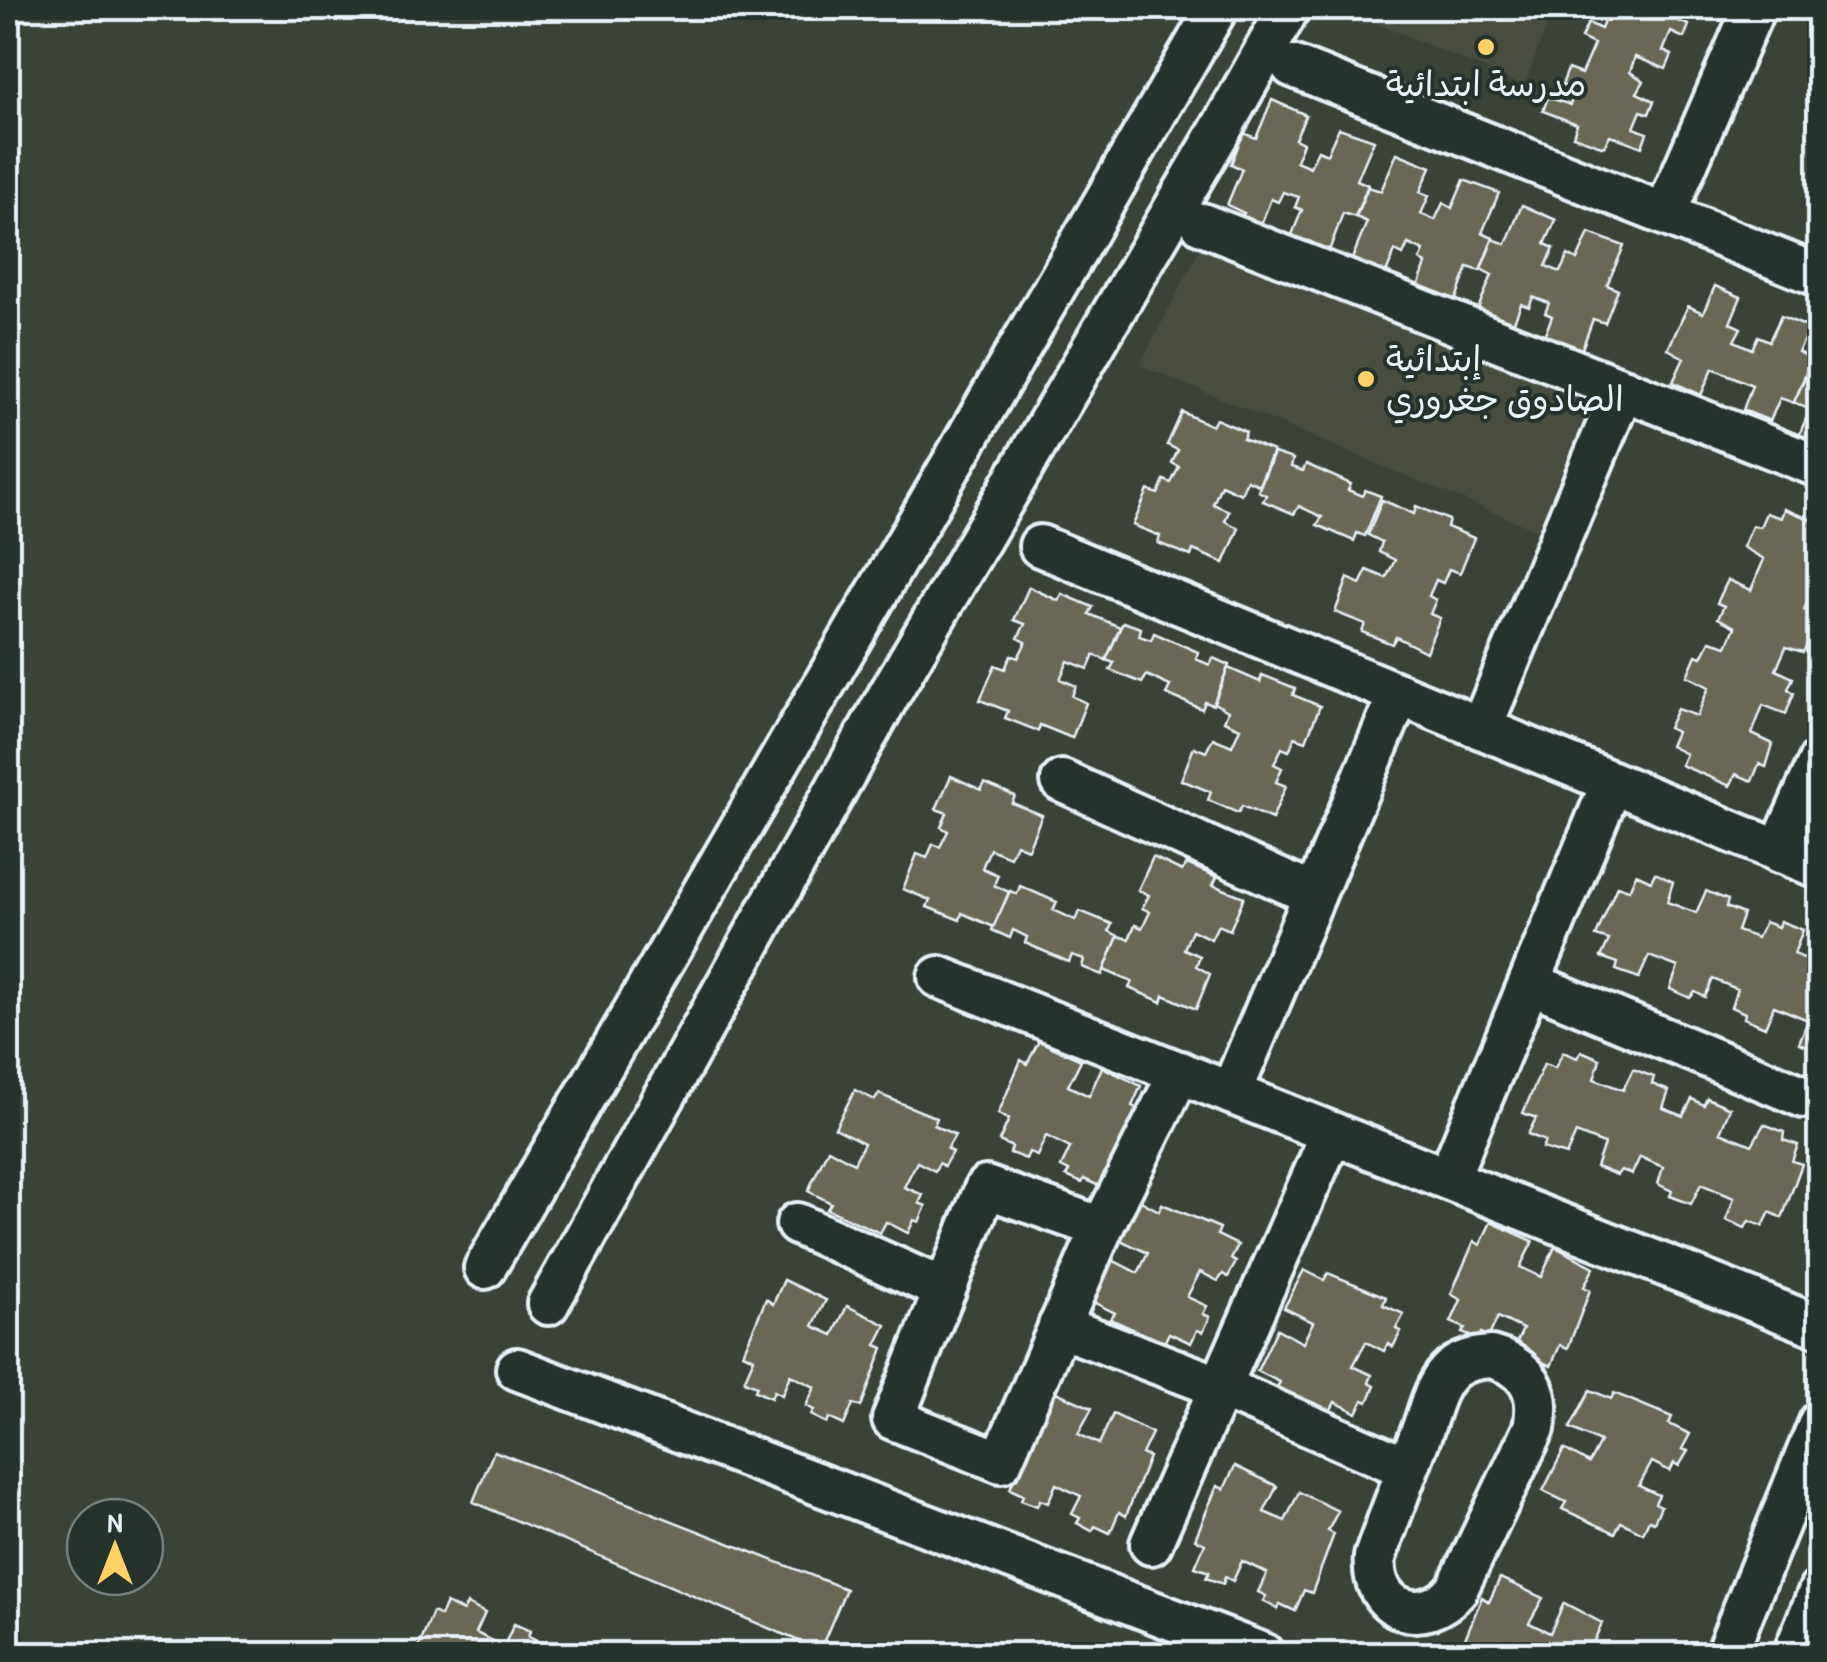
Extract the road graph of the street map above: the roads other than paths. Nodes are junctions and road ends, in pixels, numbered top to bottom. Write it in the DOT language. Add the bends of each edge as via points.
graph roads {
  1 [pos="1217,8"];
  2 [pos="1290,8"];
  3 [pos="1754,8"];
  4 [pos="1292,66"];
  5 [pos="1665,214"];
  6 [pos="1202,224"];
  7 [pos="1820,276"];
  8 [pos="1622,389"];
  9 [pos="1820,467"];
  10 [pos="1040,546"];
  11 [pos="1399,694"];
  12 [pos="1481,728"];
  13 [pos="1820,760"];
  14 [pos="1062,781"];
  15 [pos="1612,782"];
  16 [pos="1779,852"];
  17 [pos="1820,868"];
  18 [pos="1314,895"];
  19 [pos="939,977"];
  20 [pos="1530,983"];
  21 [pos="1180,1072"];
  22 [pos="1231,1093"];
  23 [pos="1804,1097"];
  24 [pos="1332,1134"];
  25 [pos="1448,1179"];
  26 [pos="798,1224"];
  27 [pos="1102,1228"];
  28 [pos="485,1268"];
  29 [pos="944,1290"];
  30 [pos="548,1304"];
  31 [pos="1059,1326"];
  32 [pos="1820,1327"];
  33 [pos="517,1369"];
  34 [pos="1220,1388"];
  35 [pos="1820,1422"];
  36 [pos="1407,1468"];
  37 [pos="1151,1544"];
  38 [pos="1820,1590"];
  39 [pos="1263,1654"];
  40 [pos="1726,1654"];
  41 [pos="1794,1654"];
  1 -- 28 [label="street"];
  2 -- 30 [label="street" via="890,693"];
  3 -- 5 [label="street"];
  4 -- 5 [label="street"];
  5 -- 7 [label="street"];
  6 -- 8 [label="street"];
  8 -- 9 [label="street"];
  8 -- 12 [label="street"];
  10 -- 11 [label="street"];
  11 -- 12 [label="street"];
  11 -- 18 [label="street"];
  12 -- 15 [label="street"];
  13 -- 16 [label="street"];
  14 -- 18 [label="street"];
  15 -- 16 [label="street"];
  15 -- 20 [label="street"];
  16 -- 17 [label="street"];
  18 -- 22 [label="street"];
  19 -- 21 [label="street"];
  20 -- 23 [label="street"];
  20 -- 25 [label="street"];
  21 -- 22 [label="street"];
  21 -- 27 [label="street"];
  22 -- 24 [label="street"];
  24 -- 25 [label="street"];
  24 -- 34 [label="street"];
  25 -- 32 [label="street"];
  26 -- 29 [label="street"];
  27 -- 29 [label="street" via="986,1187"];
  27 -- 31 [label="street"];
  29 -- 31 [label="street" via="893,1419 1001,1462"];
  31 -- 34 [label="street"];
  33 -- 39 [label="street"];
  34 -- 36 [label="street"];
  34 -- 37 [label="street"];
  35 -- 40 [label="street"];
  36 -- 36 [label="street" via="1447,1373 1475,1358 1491,1358 1506,1361 1530,1382 1534,1428 1457,1589 1424,1611 1397,1607 1374,1572"];
  38 -- 41 [label="street"];
}
